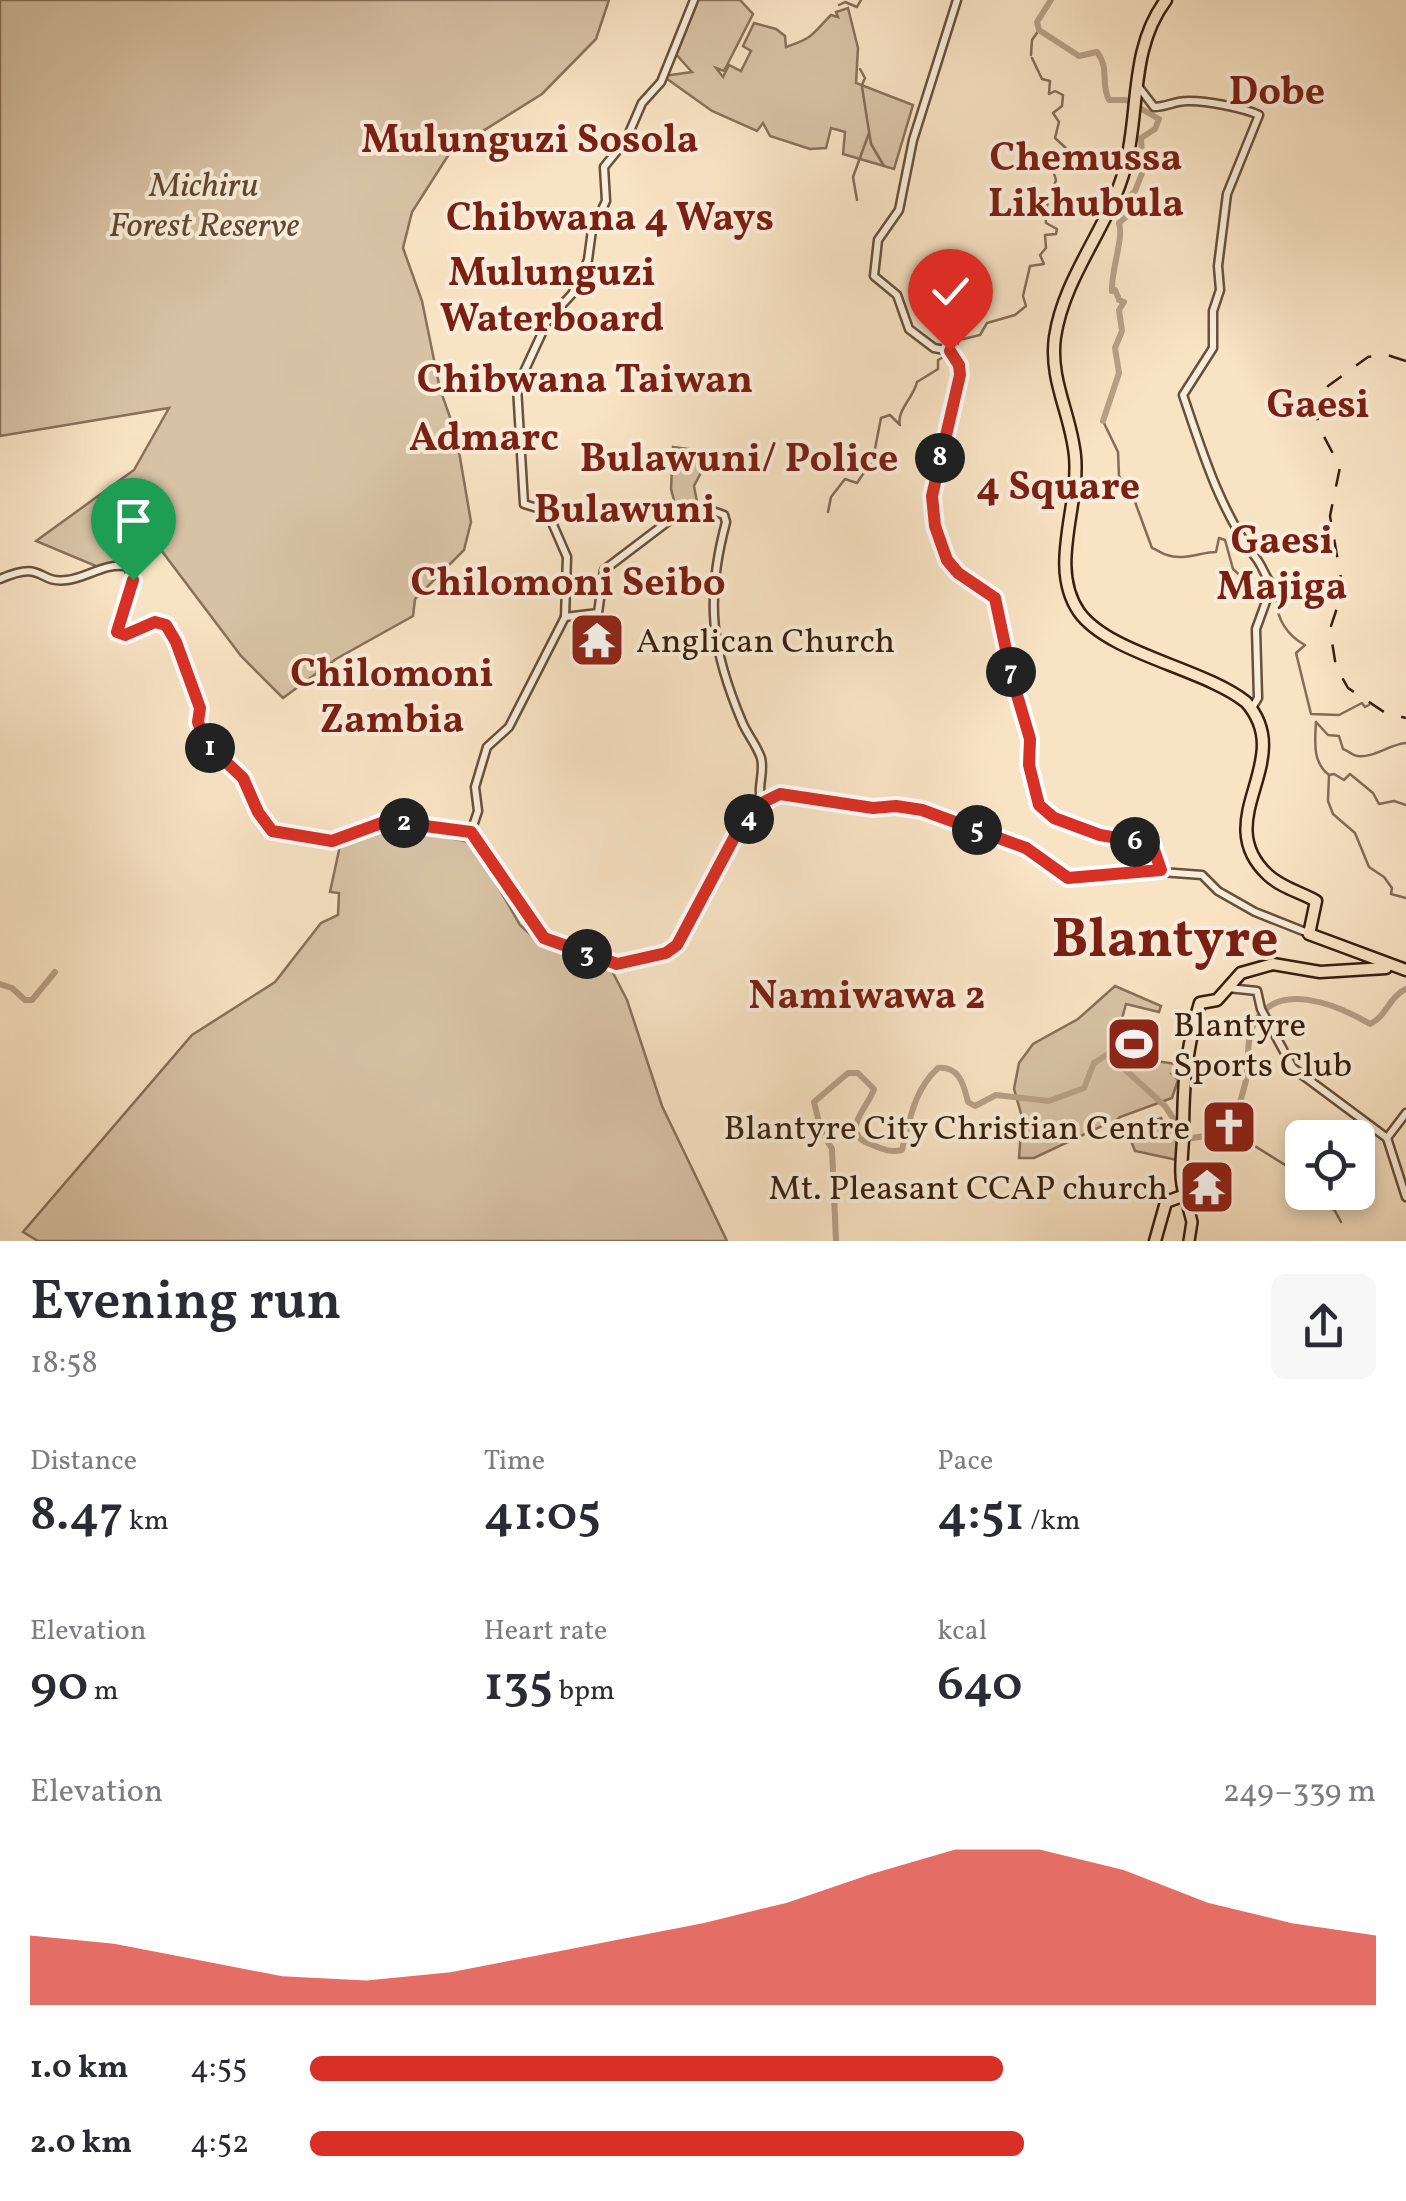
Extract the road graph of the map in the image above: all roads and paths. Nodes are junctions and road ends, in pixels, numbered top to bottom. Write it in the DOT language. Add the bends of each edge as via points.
graph roads {
  1 [pos="694,0"];
  2 [pos="957,0"];
  3 [pos="1166,0"];
  4 [pos="1137,86"];
  5 [pos="0,579"];
  6 [pos="565,616"];
  7 [pos="1252,708"];
  8 [pos="762,803"];
  9 [pos="471,832"];
  10 [pos="1161,870"];
  11 [pos="1307,933"];
  12 [pos="1406,971"];
  13 [pos="1230,988"];
  14 [pos="1406,1112"];
  15 [pos="1387,1138"];
  16 [pos="1184,1195"];
  17 [pos="1406,1197"];
  18 [pos="1155,1241"];
  19 [pos="1189,1241"];
  1 -- 6 [label="street" via="663,77 604,167 606,202 589,258 575,289 548,320 517,387 524,504 547,512 566,553"];
  2 -- 10 [label="street" via="912,140 899,210 878,240 874,276 897,295 909,329 950,351 959,365 933,515 950,563 995,598 1039,805 1054,818 1100,835 1152,844"];
  3 -- 4 [label="highway" via="1147,38"];
  4 -- 7 [label="highway" via="1124,171 1055,338 1057,388 1076,464 1066,579 1094,628 1233,692"];
  4 -- 7 [label="street" via="1154,107 1198,101 1260,115 1227,194 1214,348 1182,397 1224,506 1272,585 1256,629 1258,698"];
  5 -- 9 [label="street" via="31,568 64,581 128,567 133,581 117,632 166,625 200,708 206,743 243,778 272,831 332,841 387,821"];
  6 -- 8 [label="street" via="598,613 604,570 677,513 700,507 724,515 712,634 762,760"];
  6 -- 9 [label="street" via="509,728 487,747"];
  7 -- 11 [label="highway" via="1266,746 1247,810 1248,841 1265,872 1315,904"];
  8 -- 9 [label="street" via="724,852 677,945 624,964 542,936"];
  8 -- 10 [label="street" via="784,794 873,808 906,806 1014,842 1070,878"];
  10 -- 11 [label="street" via="1202,875 1276,923"];
  11 -- 12 [label="highway"];
  12 -- 13 [label="highway" via="1320,972 1273,964 1241,974"];
  13 -- 15 [label="street" via="1257,991 1297,1072"];
  13 -- 16 [label="highway" via="1200,1003 1184,1064"];
  14 -- 15 [label="street"];
  15 -- 17 [label="street"];
  16 -- 18 [label="highway" via="1166,1202"];
  16 -- 19 [label="main road" via="1192,1222"];
}
